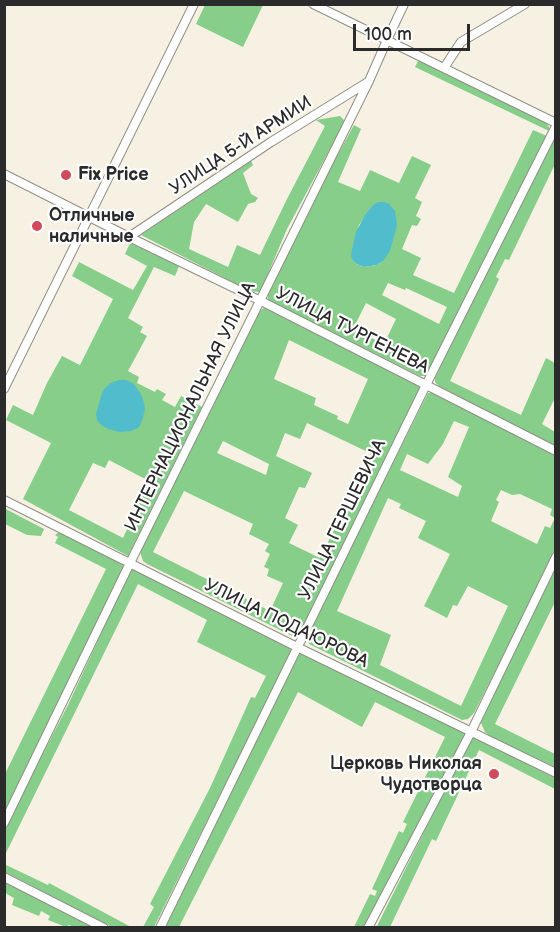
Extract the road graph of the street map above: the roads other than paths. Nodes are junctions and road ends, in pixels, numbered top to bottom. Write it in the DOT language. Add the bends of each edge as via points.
graph roads {
  1 [pos="194,4"];
  2 [pos="313,4"];
  3 [pos="404,4"];
  4 [pos="525,4"];
  5 [pos="387,40"];
  6 [pos="444,68"];
  7 [pos="369,81"];
  8 [pos="555,125"];
  9 [pos="4,174"];
  10 [pos="89,217"];
  11 [pos="129,237"];
  12 [pos="261,301"];
  13 [pos="426,385"];
  14 [pos="4,389"];
  15 [pos="555,451"];
  16 [pos="4,500"];
  17 [pos="555,557"];
  18 [pos="130,563"];
  19 [pos="297,647"];
  20 [pos="471,732"];
  21 [pos="555,773"];
  22 [pos="4,823"];
  23 [pos="4,878"];
  24 [pos="104,927"];
  25 [pos="160,927"];
  26 [pos="369,927"];
  1 -- 10 [label="street"];
  2 -- 5 [label="street"];
  3 -- 5 [label="street, ИНТЕРНАЦИОНАЛЬНАЯ УЛИЦА"];
  4 -- 6 [label="street" via="461,42"];
  5 -- 6 [label="street"];
  5 -- 7 [label="street, ИНТЕРНАЦИОНАЛЬНАЯ УЛИЦА"];
  6 -- 8 [label="street"];
  7 -- 11 [label="street, УЛИЦА 5-Й АРМИИ"];
  7 -- 12 [label="street, ИНТЕРНАЦИОНАЛЬНАЯ УЛИЦА"];
  8 -- 13 [label="street, УЛИЦА ГЕРШЕВИЧА"];
  9 -- 10 [label="street, УЛИЦА ТУРГЕНЕВА"];
  10 -- 11 [label="street, УЛИЦА ТУРГЕНЕВА"];
  10 -- 14 [label="street"];
  11 -- 12 [label="street, УЛИЦА ТУРГЕНЕВА"];
  12 -- 13 [label="street, УЛИЦА ТУРГЕНЕВА"];
  12 -- 18 [label="street, ИНТЕРНАЦИОНАЛЬНАЯ УЛИЦА"];
  13 -- 15 [label="street, УЛИЦА ТУРГЕНЕВА"];
  13 -- 19 [label="street, УЛИЦА ГЕРШЕВИЧА"];
  16 -- 18 [label="street, УЛИЦА ПОДАЮРОВА"];
  17 -- 20 [label="street"];
  18 -- 19 [label="street, УЛИЦА ПОДАЮРОВА"];
  18 -- 22 [label="street, ИНТЕРНАЦИОНАЛЬНАЯ УЛИЦА"];
  19 -- 20 [label="street, УЛИЦА ПОДАЮРОВА"];
  19 -- 25 [label="street, УЛИЦА ГЕРШЕВИЧА"];
  20 -- 21 [label="street, УЛИЦА ПОДАЮРОВА"];
  20 -- 26 [label="street"];
  23 -- 24 [label="street"];
}
